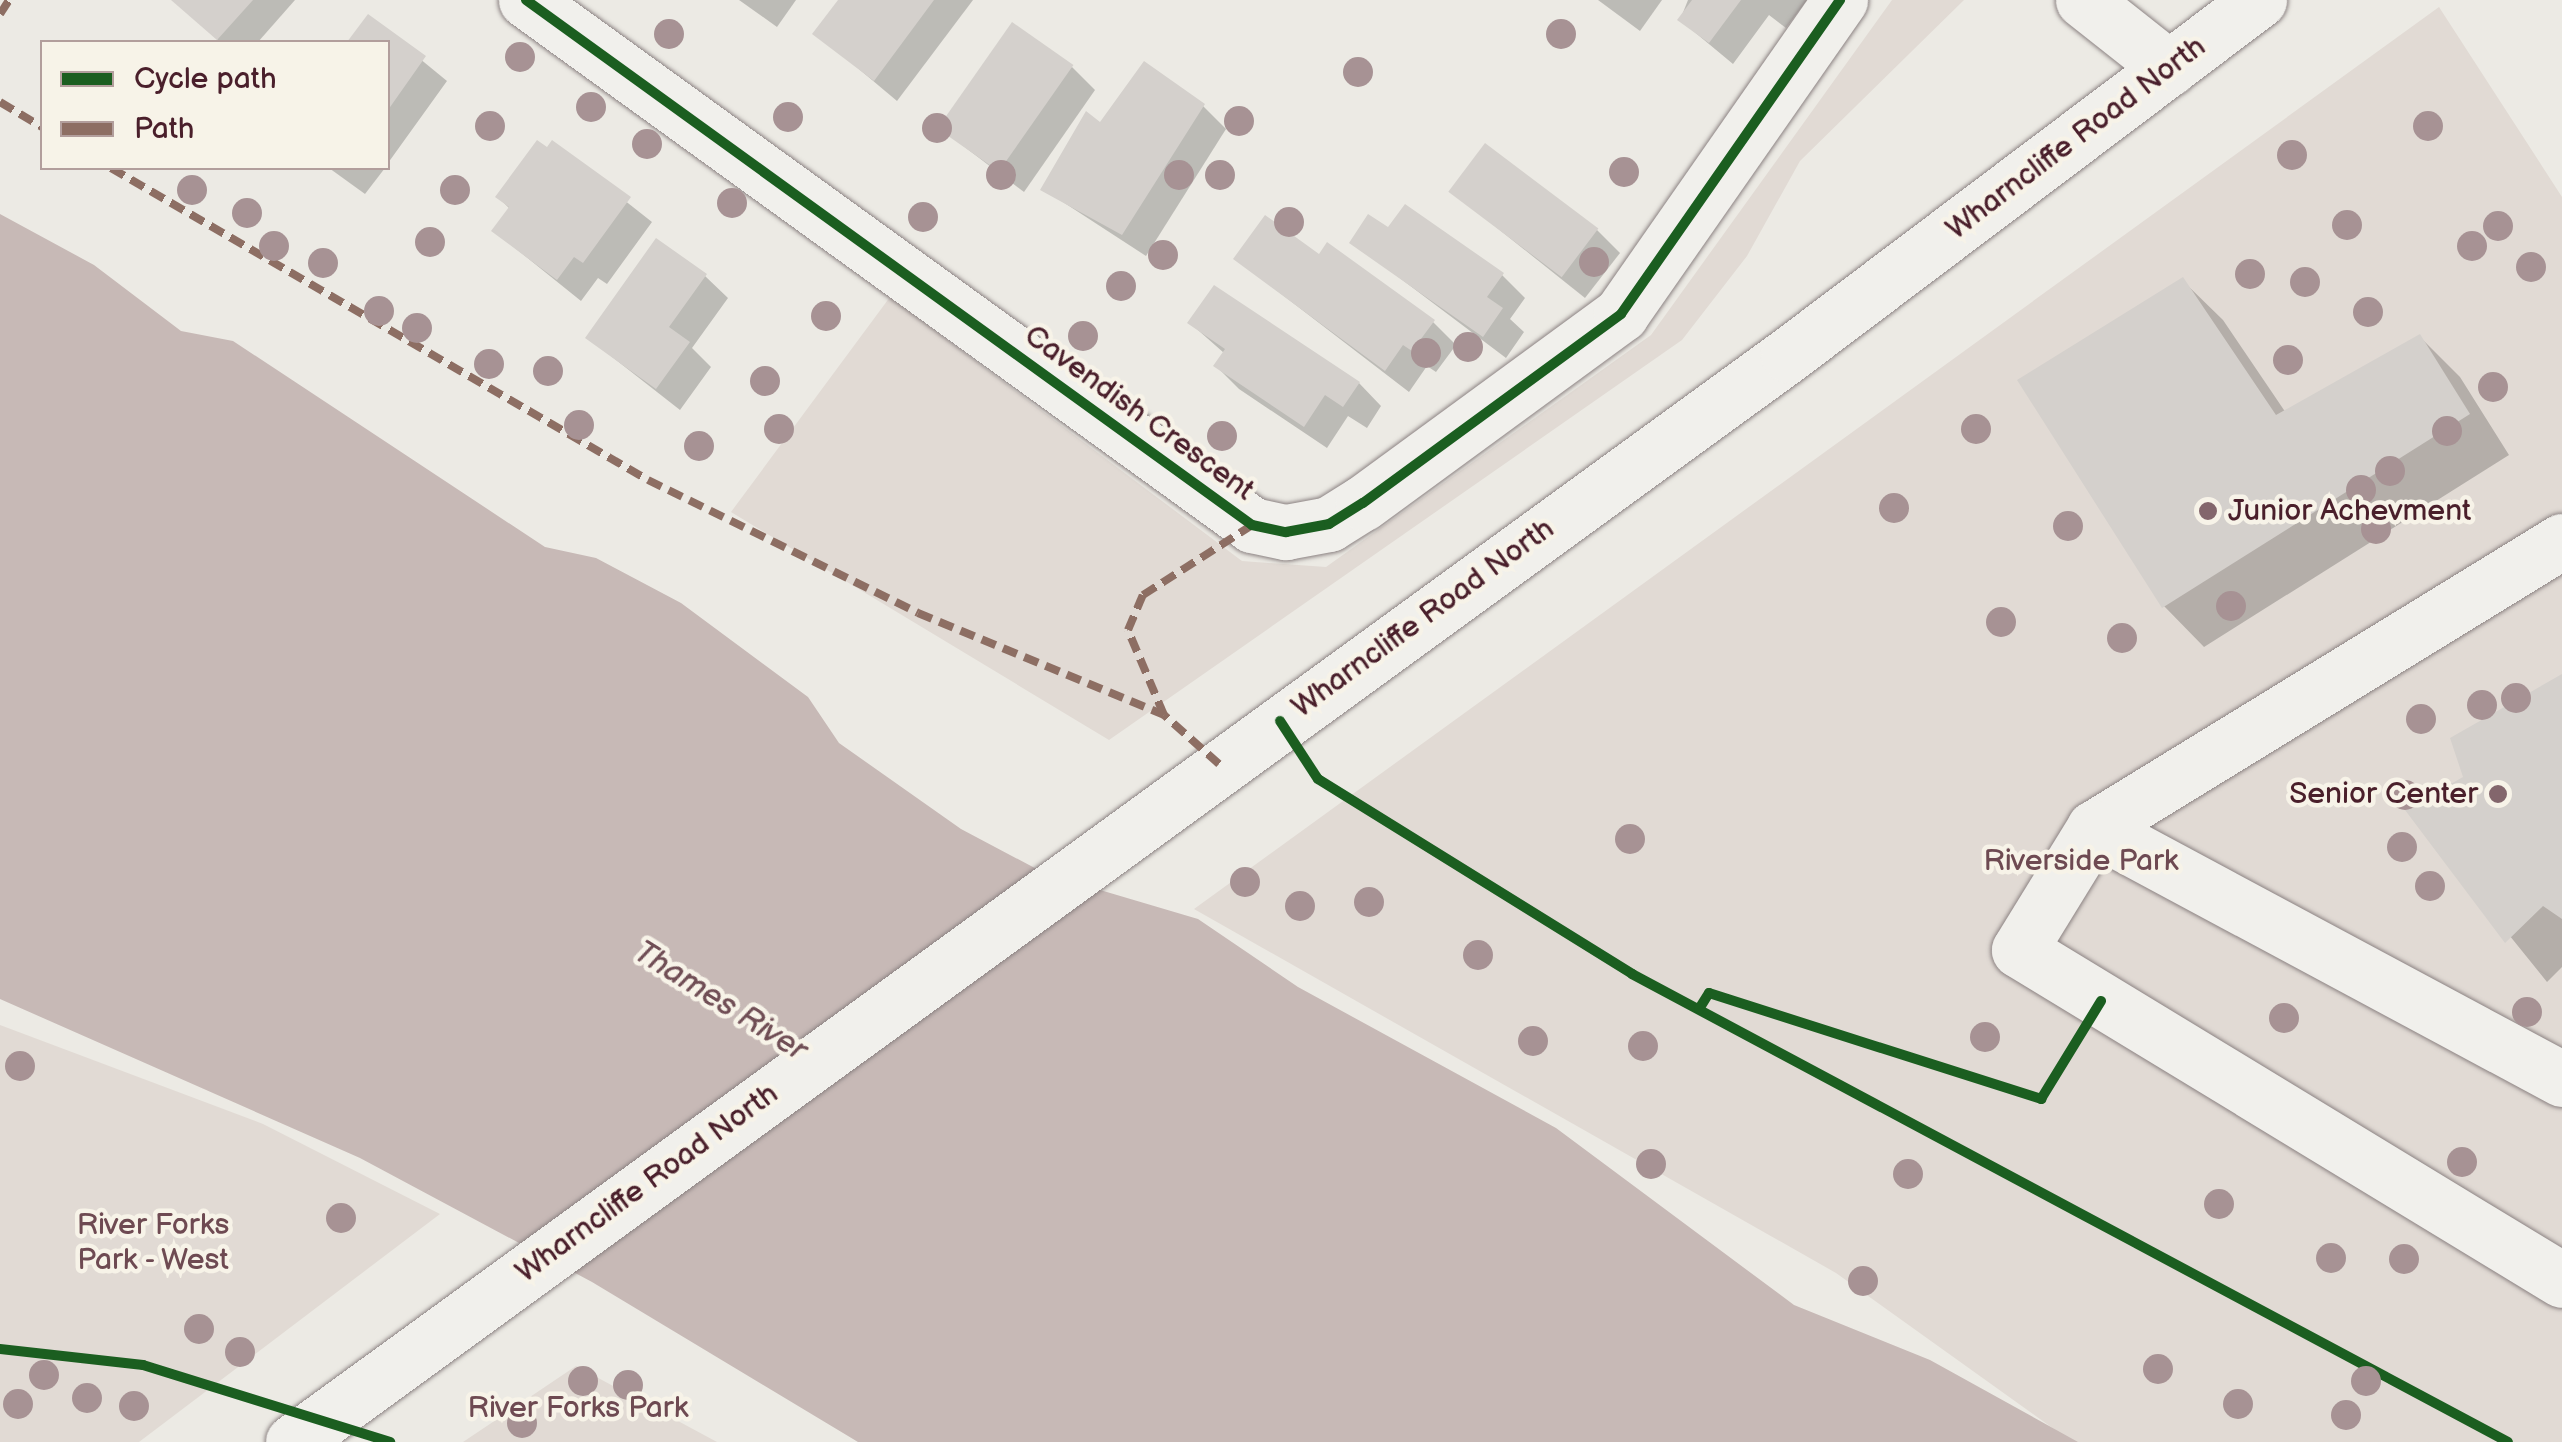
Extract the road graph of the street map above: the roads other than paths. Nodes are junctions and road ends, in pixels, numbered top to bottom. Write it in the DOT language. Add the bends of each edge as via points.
graph roads {
  1 [pos="526,0"];
  2 [pos="1840,0"];
  3 [pos="2082,0"];
  4 [pos="2258,0"];
  5 [pos="2169,68"];
  6 [pos="2562,541"];
  7 [pos="2094,828"];
  8 [pos="2562,1080"];
  9 [pos="2562,1280"];
  10 [pos="293,1442"];
  1 -- 2 [label="main road, Cavendish Crescent" via="1252,525 1286,532 1329,524 1363,503 1621,314"];
  3 -- 5 [label="main road"];
  4 -- 5 [label="main road, Wharncliffe Road North"];
  5 -- 10 [label="main road, Wharncliffe Road North"];
  6 -- 7 [label="main road"];
  7 -- 8 [label="main road"];
  7 -- 9 [label="main road" via="2019,950"];
}
